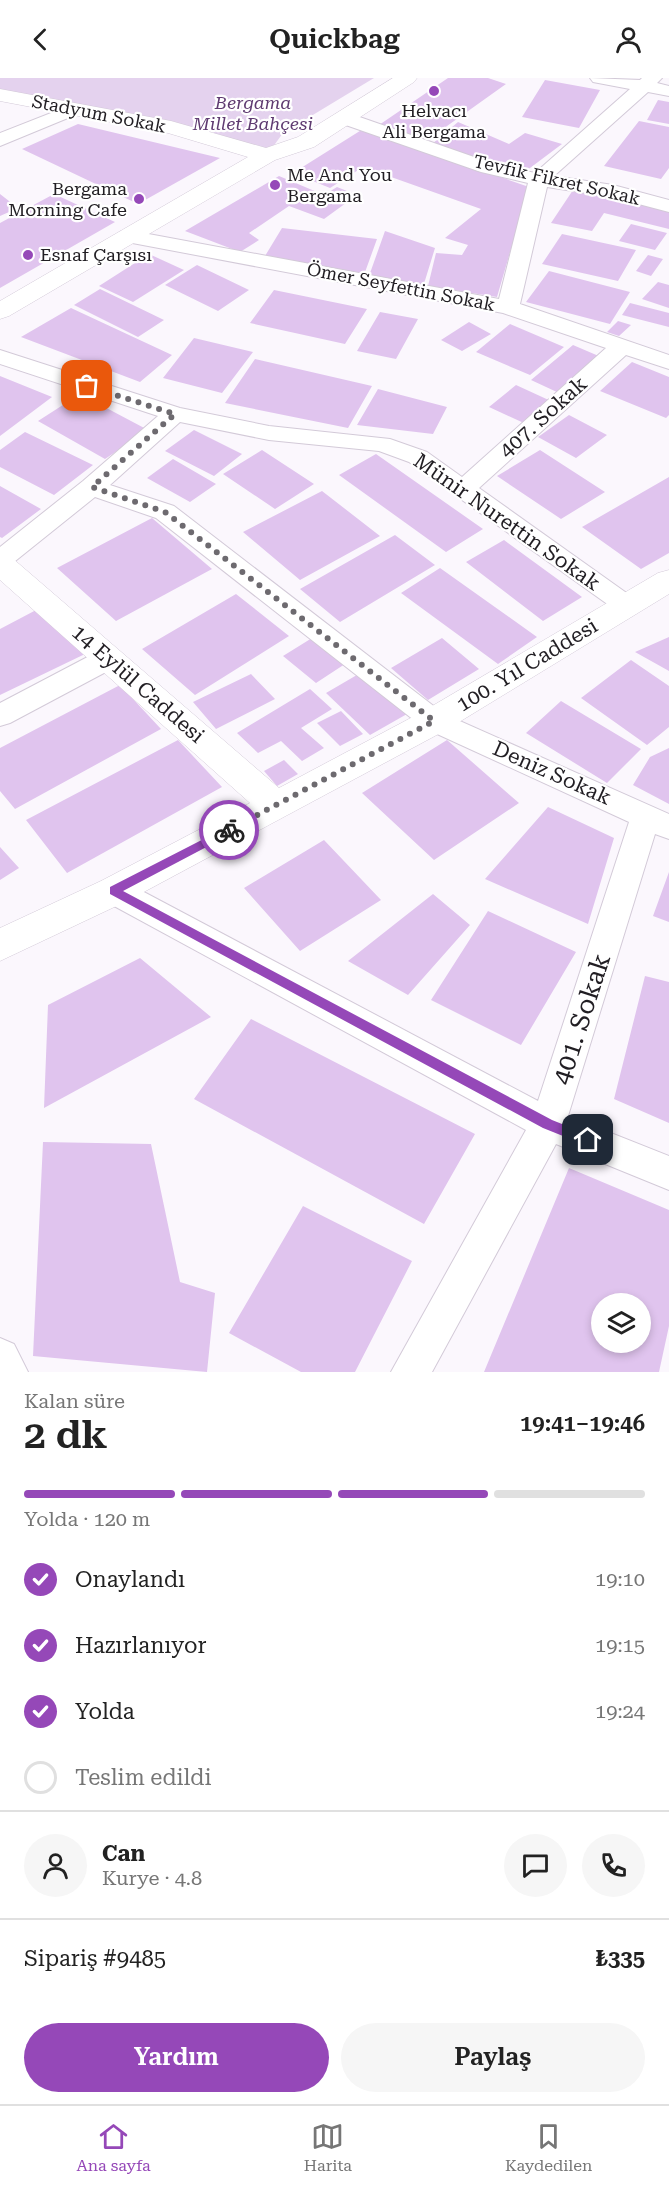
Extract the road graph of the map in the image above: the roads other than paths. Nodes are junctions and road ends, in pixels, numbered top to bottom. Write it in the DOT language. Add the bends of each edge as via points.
graph roads {
  1 [pos="374,78"];
  2 [pos="407,78"];
  3 [pos="599,78"];
  4 [pos="648,82"];
  5 [pos="669,91"];
  6 [pos="0,95"];
  7 [pos="74,109"];
  8 [pos="344,118"];
  9 [pos="0,141"];
  10 [pos="267,155"];
  11 [pos="539,180"];
  12 [pos="669,206"];
  13 [pos="127,236"];
  14 [pos="508,307"];
  15 [pos="0,311"];
  16 [pos="623,345"];
  17 [pos="0,357"];
  18 [pos="669,362"];
  19 [pos="175,414"];
  20 [pos="92,487"];
  21 [pos="464,488"];
  22 [pos="0,562"];
  23 [pos="669,580"];
  24 [pos="626,604"];
  25 [pos="109,658"];
  26 [pos="0,716"];
  27 [pos="434,721"];
  28 [pos="276,805"];
  29 [pos="658,821"];
  30 [pos="114,891"];
  31 [pos="0,945"];
  32 [pos="548,1124"];
  33 [pos="669,1173"];
  34 [pos="0,1358"];
  35 [pos="8,1372"];
  36 [pos="411,1372"];
  1 -- 10 [label="main road" via="283,133"];
  2 -- 8 [label="main road"];
  3 -- 4 [label="street"];
  4 -- 5 [label="street"];
  4 -- 11 [label="street"];
  6 -- 7 [label="main road, Stadyum Sokak"];
  7 -- 9 [label="street"];
  7 -- 10 [label="main road, Stadyum Sokak" via="171,127"];
  8 -- 10 [label="main road" via="306,142"];
  8 -- 11 [label="street, Tevfik Fikret Sokak" via="488,168"];
  10 -- 13 [label="main road"];
  11 -- 12 [label="street, Tevfik Fikret Sokak" via="613,191"];
  11 -- 14 [label="street"];
  13 -- 14 [label="street, Ömer Seyfettin Sokak"];
  13 -- 15 [label="main road"];
  14 -- 16 [label="street, Ömer Seyfettin Sokak"];
  16 -- 18 [label="street, Ömer Seyfettin Sokak"];
  16 -- 21 [label="street, 407. Sokak"];
  17 -- 19 [label="street, Münir Nurettin Sokak"];
  19 -- 20 [label="street"];
  19 -- 21 [label="street, Münir Nurettin Sokak" via="269,433 382,444 418,457"];
  20 -- 22 [label="street"];
  20 -- 27 [label="street, Deniz Sokak" via="165,512"];
  21 -- 24 [label="street, Münir Nurettin Sokak"];
  22 -- 25 [label="main road, 14 Eylül Caddesi"];
  23 -- 24 [label="main road, 100. Yıl Caddesi"];
  24 -- 27 [label="main road, 100. Yıl Caddesi"];
  25 -- 26 [label="street"];
  25 -- 28 [label="main road, 14 Eylül Caddesi"];
  27 -- 28 [label="main road, 100. Yıl Caddesi"];
  27 -- 29 [label="street, Deniz Sokak"];
  28 -- 30 [label="main road, 100. Yıl Caddesi"];
  29 -- 32 [label="street, 401. Sokak"];
  30 -- 31 [label="main road, 100. Yıl Caddesi"];
  30 -- 32 [label="street"];
  32 -- 33 [label="street"];
  32 -- 36 [label="street, 401. Sokak"];
  34 -- 35 [label="street"];
}
